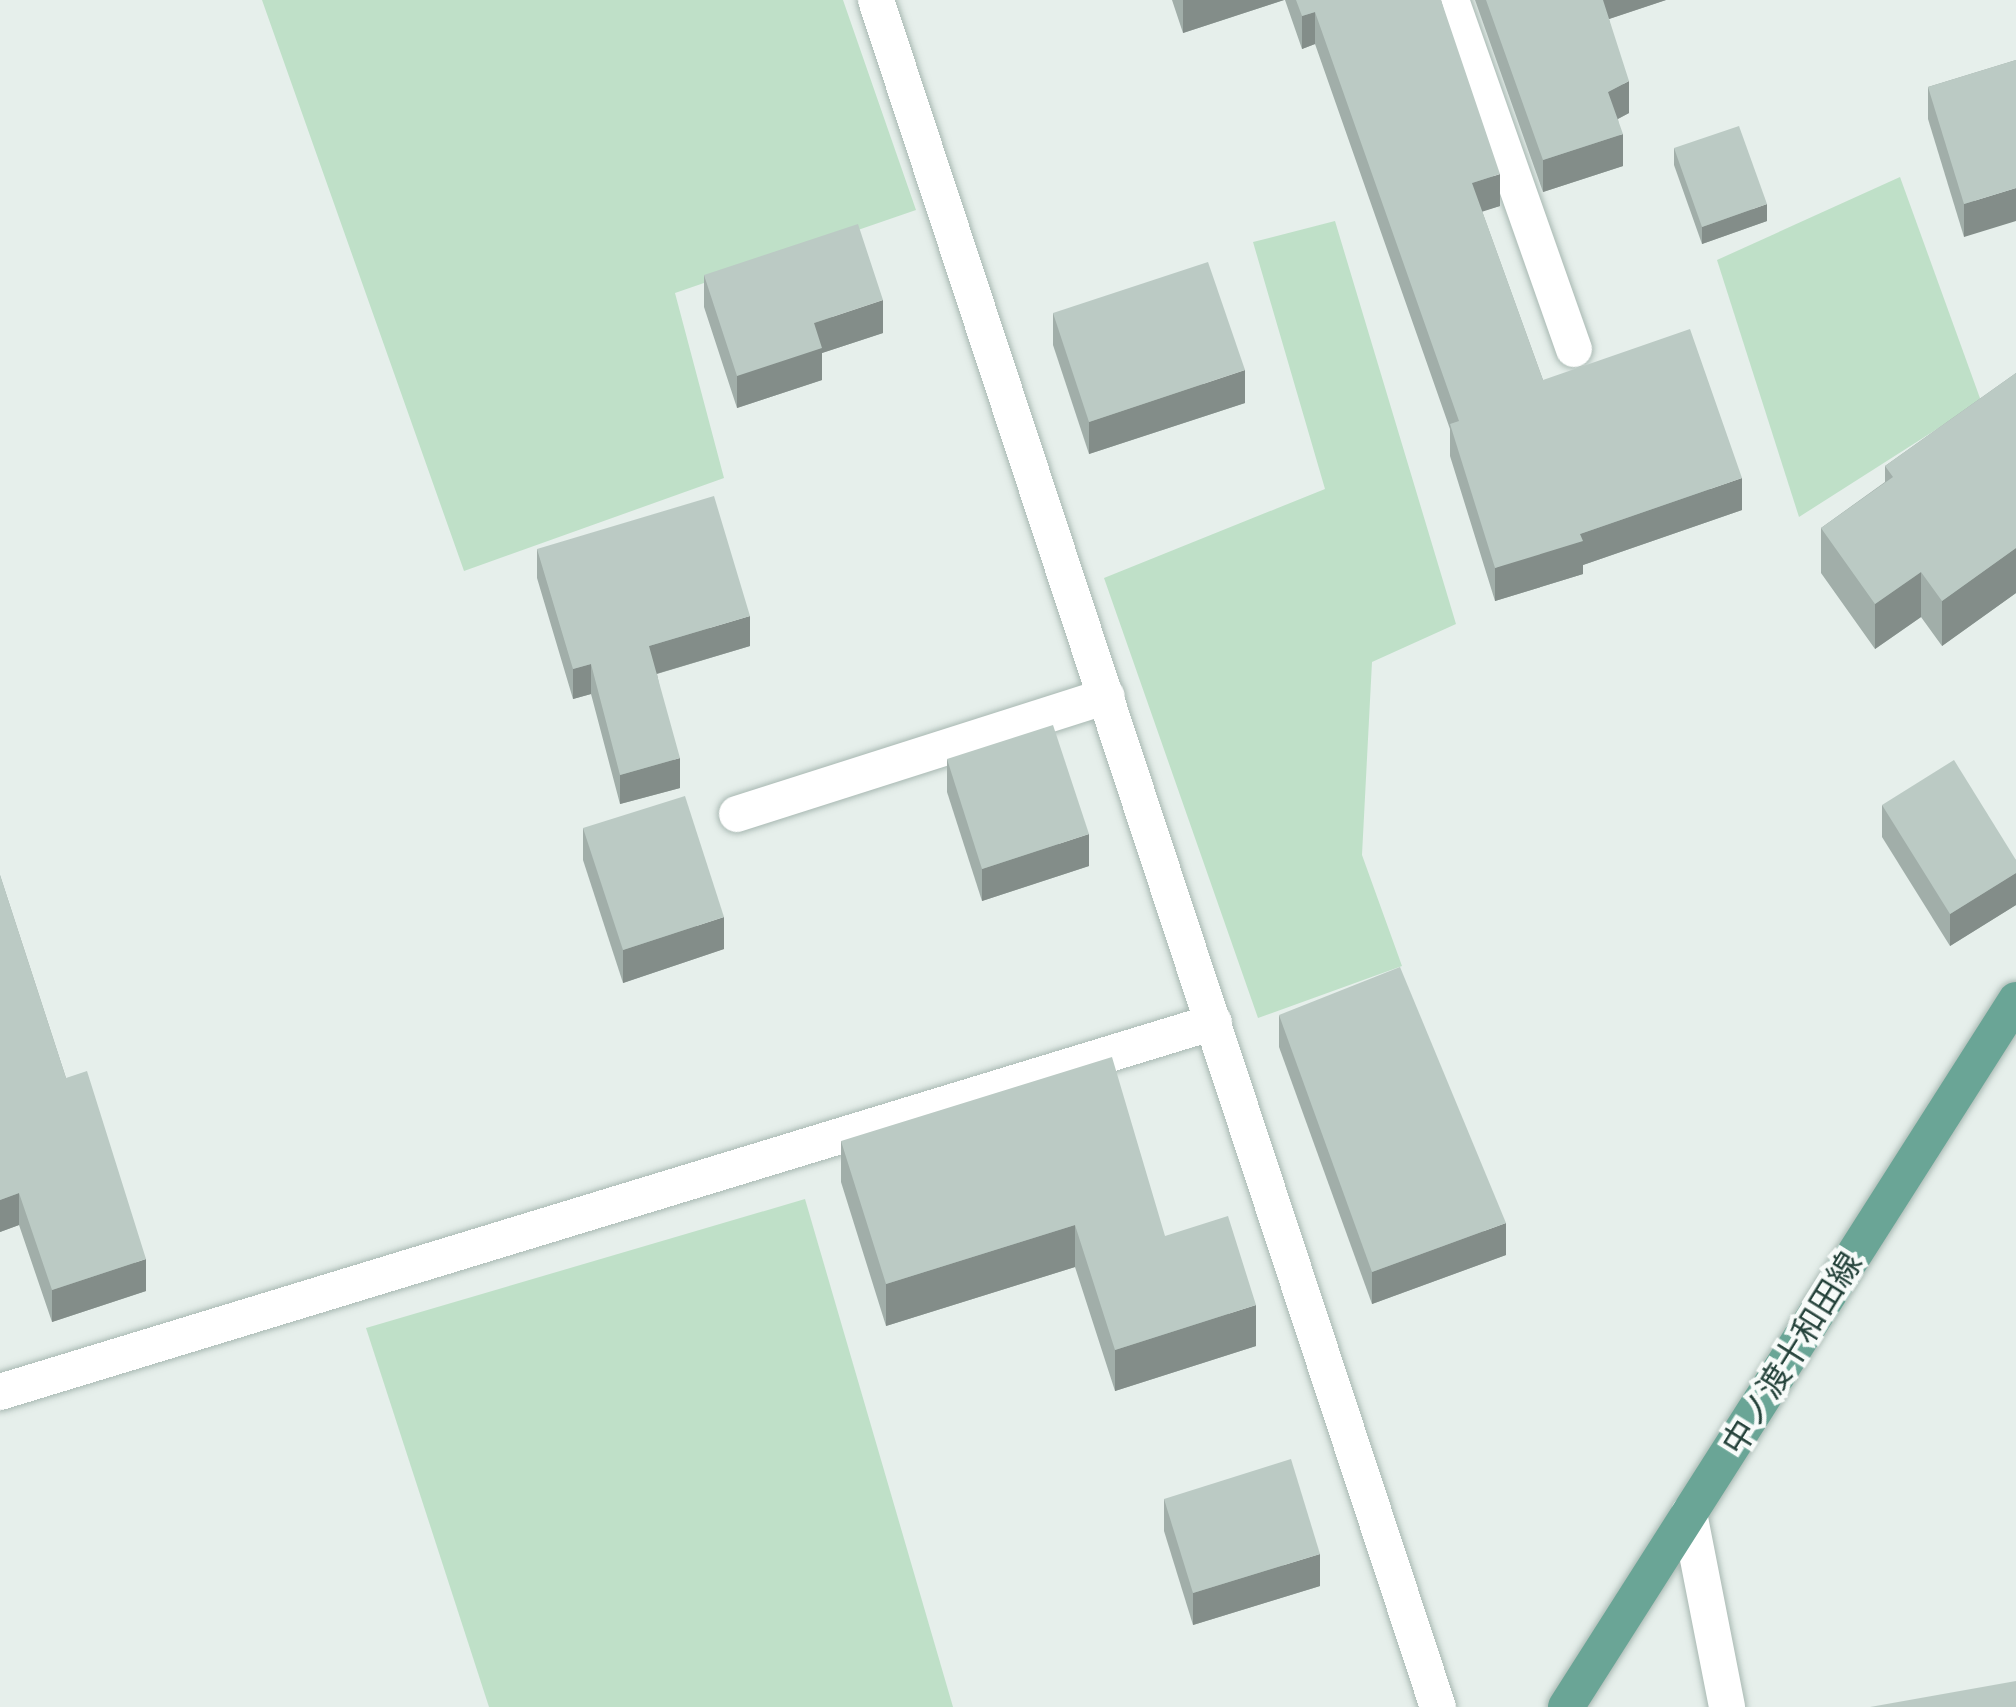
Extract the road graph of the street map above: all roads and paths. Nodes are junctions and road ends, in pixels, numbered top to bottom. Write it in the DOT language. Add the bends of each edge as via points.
graph roads {
  1 [pos="876,0"];
  2 [pos="1450,0"];
  3 [pos="1574,349"];
  4 [pos="1107,696"];
  5 [pos="737,814"];
  6 [pos="2016,1000"];
  7 [pos="1214,1022"];
  8 [pos="0,1392"];
  9 [pos="1689,1514"];
  10 [pos="1438,1707"];
  11 [pos="1566,1707"];
  12 [pos="1727,1707"];
  1 -- 4 [label="street"];
  2 -- 3 [label="street"];
  4 -- 5 [label="street"];
  4 -- 7 [label="street"];
  6 -- 9 [label="main road, 中ノ渡十和田線"];
  7 -- 8 [label="street"];
  7 -- 10 [label="street"];
  9 -- 11 [label="main road, 中ノ渡十和田線"];
  9 -- 12 [label="street"];
}
